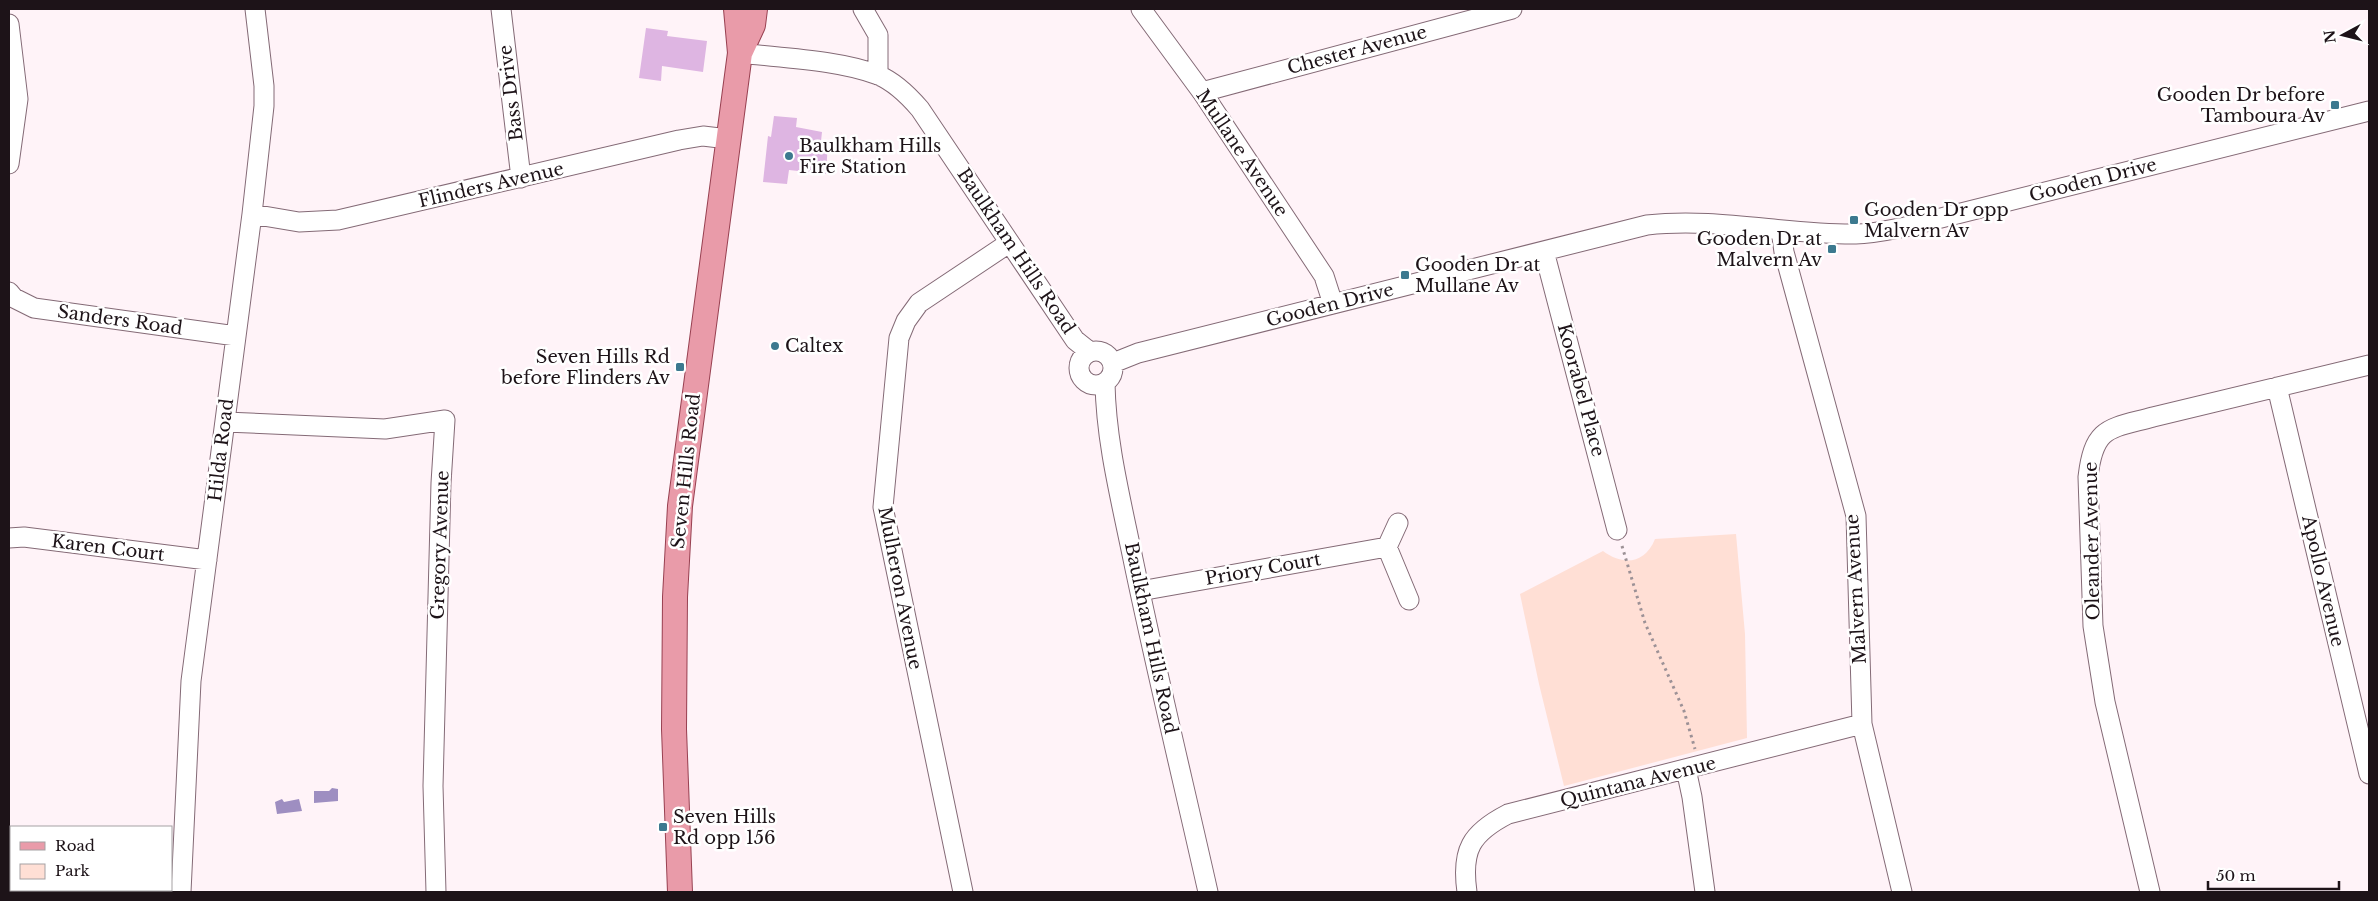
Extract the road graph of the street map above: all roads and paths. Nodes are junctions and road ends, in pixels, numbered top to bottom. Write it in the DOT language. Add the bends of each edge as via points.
graph roads {
  1 [pos="255,9"];
  2 [pos="501,9"];
  3 [pos="736,9"];
  4 [pos="755,9"];
  5 [pos="863,9"];
  6 [pos="1141,9"];
  7 [pos="1512,9"];
  8 [pos="9,24"];
  9 [pos="740,53"];
  10 [pos="878,75"];
  11 [pos="1202,92"];
  12 [pos="2369,111"];
  13 [pos="728,139"];
  14 [pos="9,164"];
  15 [pos="521,178"];
  16 [pos="252,214"];
  17 [pos="1781,230"];
  18 [pos="1010,243"];
  19 [pos="1544,251"];
  20 [pos="9,292"];
  21 [pos="1333,304"];
  22 [pos="236,336"];
  23 [pos="1090,352"];
  24 [pos="1113,363"];
  25 [pos="2369,365"];
  26 [pos="1105,383"];
  27 [pos="2277,387"];
  28 [pos="225,422"];
  29 [pos="1398,523"];
  30 [pos="1617,530"];
  31 [pos="9,538"];
  32 [pos="1387,547"];
  33 [pos="207,560"];
  34 [pos="1140,591"];
  35 [pos="1409,600"];
  36 [pos="1862,724"];
  37 [pos="1693,768"];
  38 [pos="2369,774"];
  39 [pos="181,892"];
  40 [pos="436,892"];
  41 [pos="680,892"];
  42 [pos="963,892"];
  43 [pos="1208,892"];
  44 [pos="1467,892"];
  45 [pos="1705,892"];
  46 [pos="1902,892"];
  47 [pos="2150,892"];
  1 -- 16 [label="street, Hilda Road" via="264,100"];
  2 -- 15 [label="street, Bass Drive"];
  3 -- 9 [label="main road, Seven Hills Road"];
  4 -- 9 [label="main road, Seven Hills Road" via="753,25"];
  5 -- 10 [label="street" via="878,35"];
  6 -- 11 [label="street, Mullane Avenue"];
  7 -- 11 [label="street, Chester Avenue"];
  8 -- 14 [label="street" via="18,100"];
  9 -- 10 [label="street, Baulkham Hills Road" via="848,67"];
  9 -- 13 [label="main road, Seven Hills Road"];
  10 -- 18 [label="street, Baulkham Hills Road" via="909,96 920,109"];
  11 -- 21 [label="street, Mullane Avenue" via="1324,276"];
  12 -- 17 [label="street, Gooden Drive" via="1905,227 1858,234"];
  13 -- 15 [label="street, Flinders Avenue" via="703,136 679,140"];
  13 -- 41 [label="main road, Seven Hills Road" via="680,506 674,720"];
  15 -- 16 [label="street, Flinders Avenue" via="338,220 300,222"];
  16 -- 22 [label="street, Hilda Road"];
  17 -- 19 [label="street, Gooden Drive" via="1700,222 1666,223"];
  17 -- 36 [label="street, Malvern Avenue" via="1784,252 1856,516"];
  18 -- 23 [label="street, Baulkham Hills Road" via="1075,340"];
  18 -- 42 [label="street, Mulheron Avenue" via="919,303 906,321 900,338 882,499"];
  19 -- 21 [label="street, Gooden Drive"];
  19 -- 30 [label="street, Koorabel Place"];
  20 -- 22 [label="street, Sanders Road" via="34,308"];
  21 -- 24 [label="street, Gooden Drive" via="1138,353"];
  22 -- 28 [label="street, Hilda Road"];
  23 -- 24 [label="street" via="1105,354"];
  23 -- 26 [label="street" via="1080,365 1082,377 1094,385"];
  24 -- 26 [label="street" via="1112,375"];
  25 -- 27 [label="street, Oleander Avenue"];
  26 -- 34 [label="street, Baulkham Hills Road" via="1105,415 1110,445"];
  27 -- 38 [label="street, Apollo Avenue"];
  27 -- 47 [label="street, Oleander Avenue" via="2119,426 2097,439 2091,454 2088,477 2093,626 2105,702"];
  28 -- 33 [label="street, Hilda Road"];
  28 -- 40 [label="street, Gregory Avenue" via="385,429 445,420 440,483 433,786"];
  29 -- 32 [label="street"];
  30 -- 37 [label="path" via="1645,623 1684,711"];
  31 -- 33 [label="street, Karen Court" via="24,537"];
  32 -- 34 [label="street, Priory Court"];
  32 -- 35 [label="street"];
  33 -- 39 [label="street, Hilda Road" via="191,681"];
  34 -- 43 [label="street, Baulkham Hills Road"];
  36 -- 37 [label="street, Quintana Avenue"];
  36 -- 46 [label="street, Malvern Avenue"];
  37 -- 44 [label="street, Quintana Avenue" via="1508,814 1487,825 1470,844 1466,865"];
  37 -- 45 [label="street" via="1692,797"];
}
